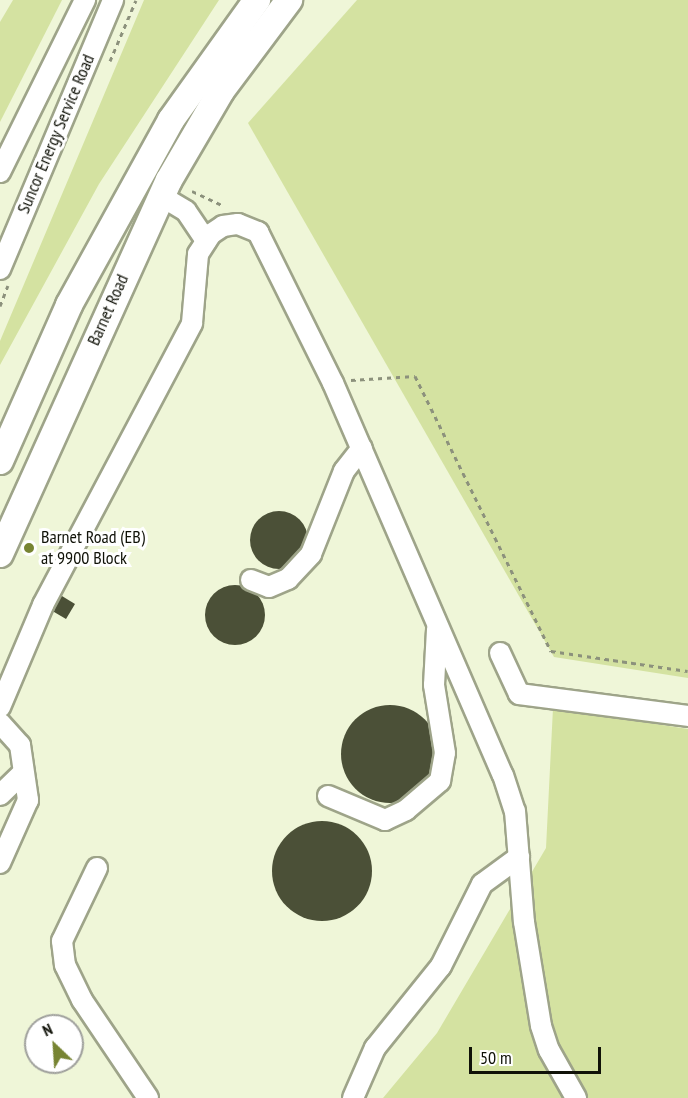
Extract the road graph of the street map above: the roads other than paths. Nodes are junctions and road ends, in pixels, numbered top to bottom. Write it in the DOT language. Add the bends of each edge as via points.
graph roads {
  1 [pos="85,0"];
  2 [pos="113,0"];
  3 [pos="257,0"];
  4 [pos="289,0"];
  5 [pos="0,172"];
  6 [pos="165,188"];
  7 [pos="206,241"];
  8 [pos="0,269"];
  9 [pos="362,448"];
  10 [pos="0,461"];
  11 [pos="0,555"];
  12 [pos="251,580"];
  13 [pos="438,626"];
  14 [pos="500,653"];
  15 [pos="0,707"];
  16 [pos="688,716"];
  17 [pos="0,723"];
  18 [pos="23,773"];
  19 [pos="0,795"];
  20 [pos="328,796"];
  21 [pos="519,857"];
  22 [pos="0,863"];
  23 [pos="97,868"];
  24 [pos="148,1098"];
  25 [pos="353,1098"];
  26 [pos="576,1098"];
  1 -- 5 [label="lane"];
  2 -- 8 [label="lane, Suncor Energy Service Road"];
  3 -- 10 [label="main road, Barnet Road" via="171,120 69,305"];
  4 -- 6 [label="main road, Barnet Road" via="233,75"];
  6 -- 7 [label="lane"];
  6 -- 11 [label="main road, Barnet Road"];
  7 -- 9 [label="lane" via="223,226 238,224 258,232 283,277"];
  7 -- 15 [label="lane" via="198,254 192,322 44,605"];
  9 -- 12 [label="lane" via="344,471 311,554 288,579 269,587"];
  9 -- 13 [label="lane"];
  13 -- 20 [label="lane" via="434,685 445,753 440,781 406,810 385,820"];
  13 -- 21 [label="lane" via="503,775 515,811"];
  14 -- 16 [label="lane" via="519,694"];
  17 -- 18 [label="lane" via="20,745"];
  18 -- 19 [label="lane"];
  18 -- 22 [label="lane" via="27,800"];
  21 -- 25 [label="lane" via="482,884 441,966 375,1048"];
  21 -- 26 [label="lane" via="524,922 541,1026 549,1050"];
  23 -- 24 [label="lane" via="62,940 64,959 82,1000"];
}
